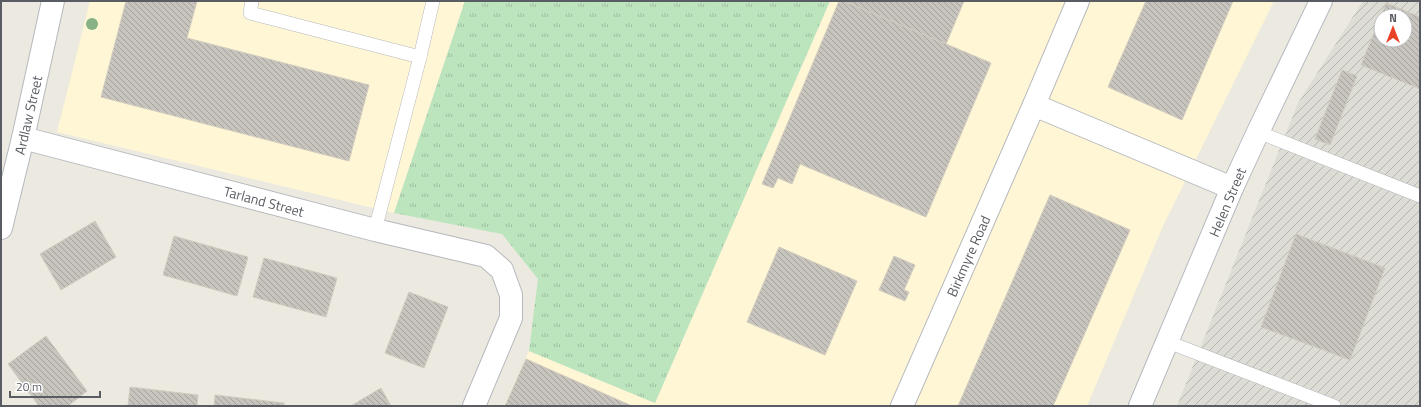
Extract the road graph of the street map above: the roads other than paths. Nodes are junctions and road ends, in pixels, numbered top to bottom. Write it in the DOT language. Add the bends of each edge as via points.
graph roads {
  1 [pos="53,1"];
  2 [pos="252,1"];
  3 [pos="433,1"];
  4 [pos="1078,1"];
  5 [pos="1321,1"];
  6 [pos="420,57"];
  7 [pos="1034,106"];
  8 [pos="1258,132"];
  9 [pos="23,138"];
  10 [pos="1232,188"];
  11 [pos="1420,196"];
  12 [pos="1,228"];
  13 [pos="375,230"];
  14 [pos="1168,342"];
  15 [pos="474,406"];
  16 [pos="902,406"];
  17 [pos="1140,406"];
  18 [pos="1334,406"];
  1 -- 9 [label="street, Ardlaw Street"];
  2 -- 6 [label="lane" via="250,13"];
  3 -- 6 [label="lane"];
  4 -- 7 [label="street, Birkmyre Road"];
  5 -- 8 [label="street, Helen Street"];
  6 -- 13 [label="lane"];
  7 -- 10 [label="street"];
  7 -- 16 [label="street, Birkmyre Road"];
  8 -- 10 [label="street, Helen Street"];
  8 -- 11 [label="lane"];
  9 -- 12 [label="street, Ardlaw Street"];
  9 -- 13 [label="street, Tarland Street"];
  10 -- 14 [label="street, Helen Street"];
  13 -- 15 [label="street, Tarland Street" via="486,256 502,270 511,294 511,318"];
  14 -- 17 [label="street, Helen Street"];
  14 -- 18 [label="lane"];
}
